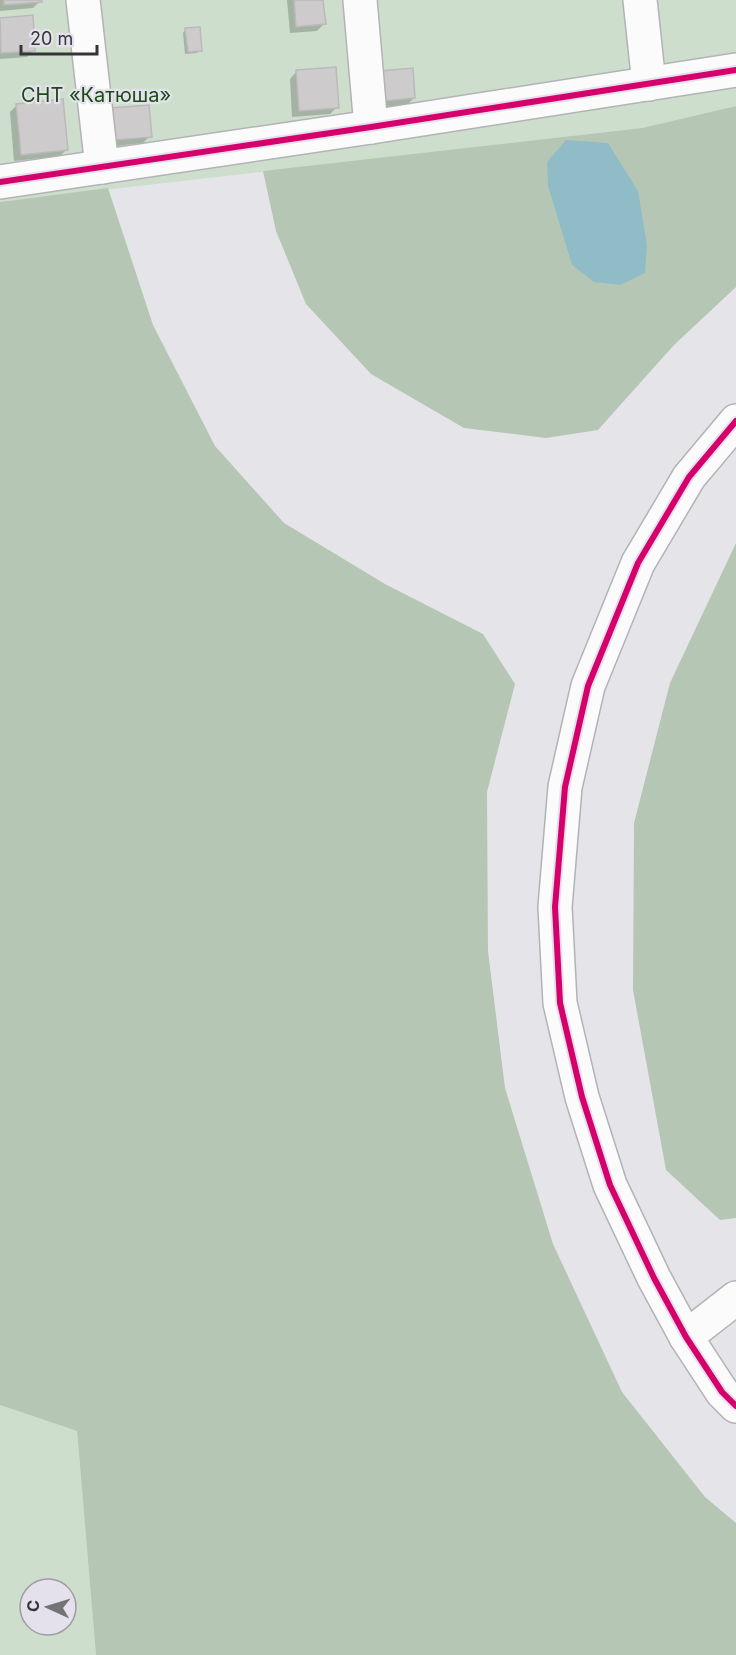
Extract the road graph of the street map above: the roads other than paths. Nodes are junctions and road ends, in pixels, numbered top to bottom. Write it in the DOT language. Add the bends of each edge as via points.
graph roads {
  1 [pos="83,0"];
  2 [pos="360,0"];
  3 [pos="640,0"];
  4 [pos="736,70"];
  5 [pos="649,84"];
  6 [pos="371,127"];
  7 [pos="102,167"];
  8 [pos="0,182"];
  9 [pos="736,421"];
  10 [pos="736,1298"];
  11 [pos="686,1337"];
  12 [pos="736,1406"];
  1 -- 7 [label="street"];
  2 -- 6 [label="street"];
  3 -- 5 [label="street"];
  4 -- 5 [label="street"];
  5 -- 6 [label="street"];
  6 -- 7 [label="street"];
  7 -- 8 [label="street"];
  9 -- 11 [label="street" via="690,477 638,563 588,686 565,787 555,907 560,1003 582,1097 610,1185"];
  10 -- 11 [label="street"];
  11 -- 12 [label="street" via="722,1392"];
}
